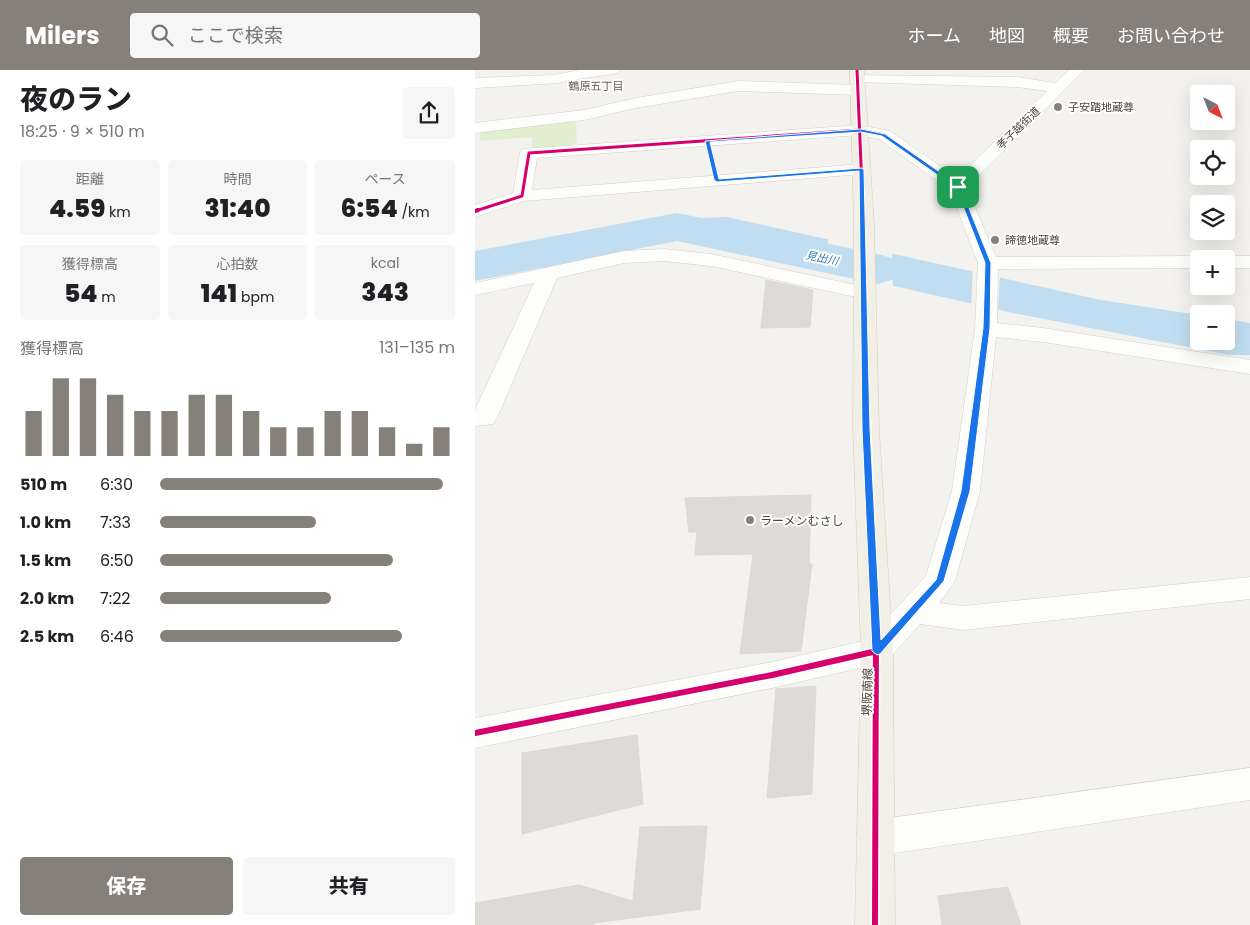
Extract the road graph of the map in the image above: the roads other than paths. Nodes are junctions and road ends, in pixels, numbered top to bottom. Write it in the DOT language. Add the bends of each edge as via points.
graph roads {
  1 [pos="613,70"];
  2 [pos="1077,70"];
  3 [pos="560,75"];
  4 [pos="857,79"];
  5 [pos="475,83"];
  6 [pos="1059,88"];
  7 [pos="584,115"];
  8 [pos="555,118"];
  9 [pos="475,128"];
  10 [pos="861,130"];
  11 [pos="582,150"];
  12 [pos="712,161"];
  13 [pos="862,170"];
  14 [pos="958,187"];
  15 [pos="522,196"];
  16 [pos="475,211"];
  17 [pos="1190,262"];
  18 [pos="1235,262"];
  19 [pos="1250,262"];
  20 [pos="988,267"];
  21 [pos="549,273"];
  22 [pos="475,289"];
  23 [pos="865,291"];
  24 [pos="986,323"];
  25 [pos="1250,367"];
  26 [pos="475,418"];
  27 [pos="1250,588"];
  28 [pos="913,610"];
  29 [pos="877,651"];
  30 [pos="475,733"];
  31 [pos="1250,784"];
  32 [pos="875,838"];
  33 [pos="875,925"];
  1 -- 3 [label="street"];
  2 -- 6 [label="street, 孝子越街道"];
  3 -- 5 [label="street"];
  3 -- 8 [label="street"];
  4 -- 6 [label="street" via="1017,82"];
  4 -- 7 [label="street" via="737,86"];
  4 -- 10 [label="main road, 堺阪南線"];
  6 -- 14 [label="street, 孝子越街道"];
  7 -- 8 [label="street"];
  7 -- 11 [label="street"];
  8 -- 9 [label="street"];
  10 -- 12 [label="street"];
  10 -- 13 [label="main road, 堺阪南線"];
  10 -- 14 [label="street" via="890,138"];
  11 -- 12 [label="street"];
  11 -- 15 [label="street" via="529,153"];
  12 -- 13 [label="street"];
  12 -- 15 [label="street"];
  13 -- 23 [label="main road, 堺阪南線"];
  14 -- 20 [label="street"];
  15 -- 16 [label="street"];
  17 -- 20 [label="street"];
  18 -- 19 [label="street"];
  20 -- 24 [label="street"];
  21 -- 22 [label="street"];
  21 -- 23 [label="street" via="624,257 664,255 711,260"];
  21 -- 26 [label="street" via="484,418"];
  23 -- 29 [label="main road, 堺阪南線" via="866,429"];
  24 -- 25 [label="street"];
  24 -- 28 [label="street" via="965,491 940,581"];
  27 -- 28 [label="street" via="963,618"];
  28 -- 29 [label="street"];
  29 -- 30 [label="street"];
  29 -- 32 [label="main road, 堺阪南線"];
  31 -- 32 [label="street"];
  32 -- 33 [label="main road, 堺阪南線"];
}
